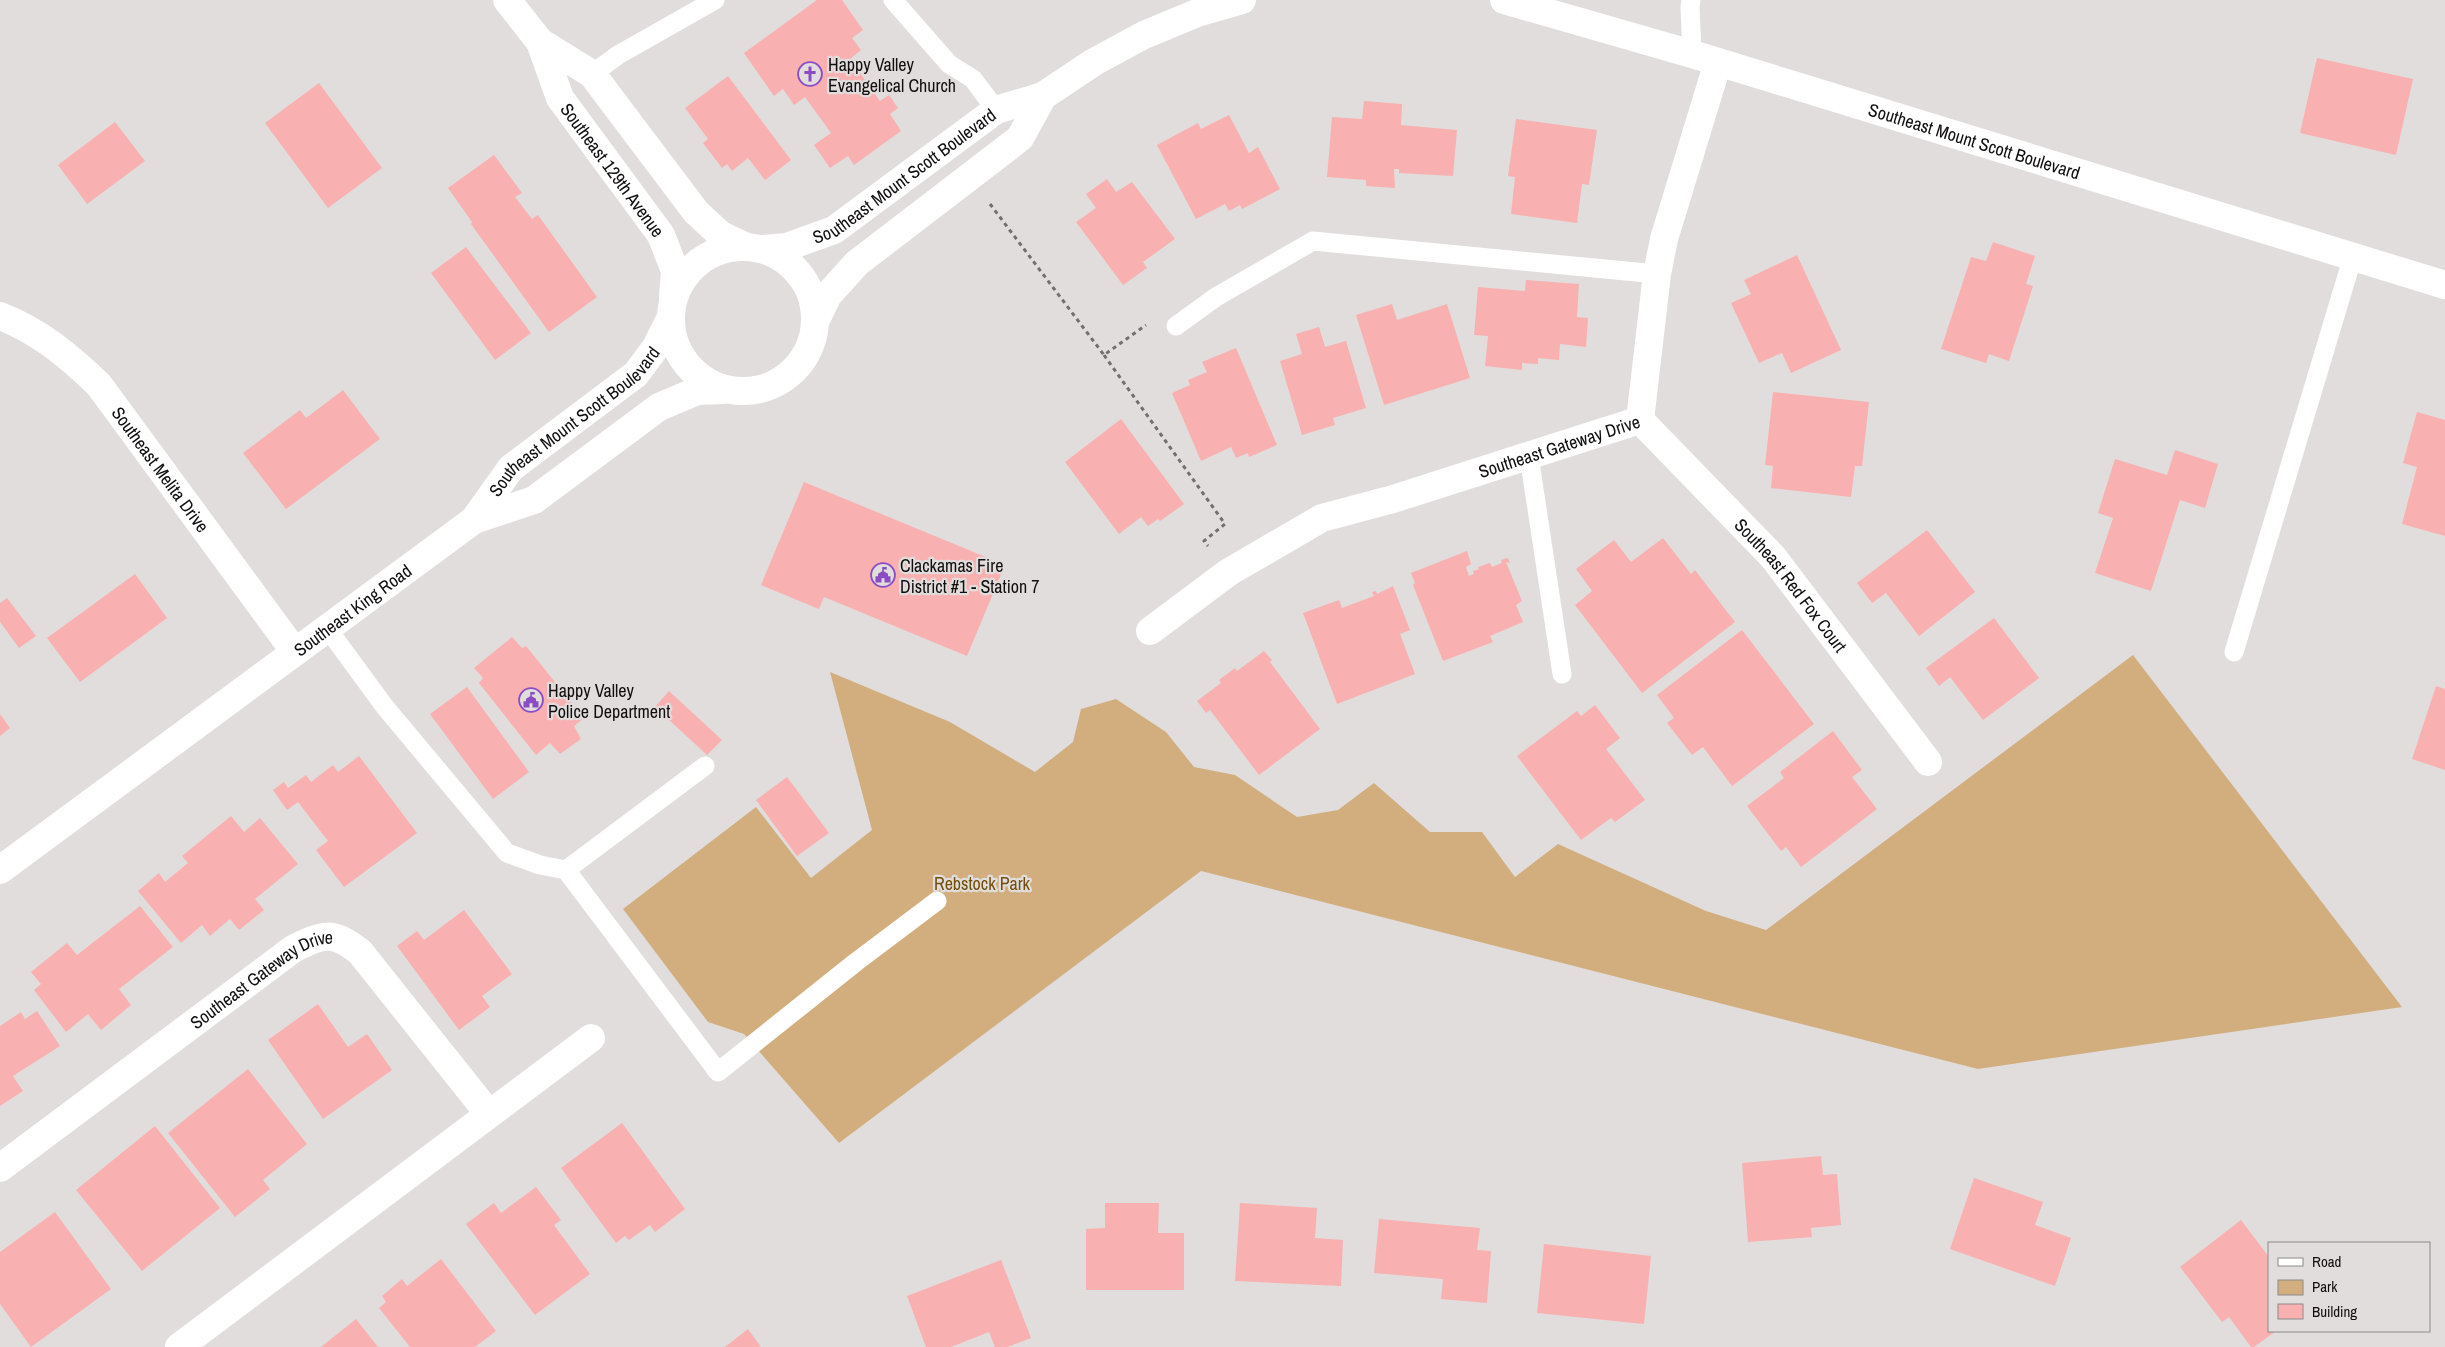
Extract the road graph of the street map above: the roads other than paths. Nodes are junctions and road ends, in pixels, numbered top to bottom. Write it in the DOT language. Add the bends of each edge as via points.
graph roads {
  1 [pos="508,0"];
  2 [pos="715,0"];
  3 [pos="893,0"];
  4 [pos="1242,0"];
  5 [pos="1504,0"];
  6 [pos="1691,0"];
  7 [pos="540,42"];
  8 [pos="1692,54"];
  9 [pos="1718,62"];
  10 [pos="592,74"];
  11 [pos="1043,96"];
  12 [pos="996,110"];
  13 [pos="754,248"];
  14 [pos="2353,256"];
  15 [pos="1656,274"];
  16 [pos="2445,285"];
  17 [pos="672,309"];
  18 [pos="0,316"];
  19 [pos="816,320"];
  20 [pos="1176,326"];
  21 [pos="723,390"];
  22 [pos="1640,420"];
  23 [pos="1529,456"];
  24 [pos="474,520"];
  25 [pos="327,628"];
  26 [pos="1150,631"];
  27 [pos="295,652"];
  28 [pos="2234,652"];
  29 [pos="1562,674"];
  30 [pos="1928,762"];
  31 [pos="705,766"];
  32 [pos="0,870"];
  33 [pos="566,870"];
  34 [pos="937,901"];
  35 [pos="591,1038"];
  36 [pos="488,1114"];
  37 [pos="0,1168"];
  38 [pos="179,1347"];
  1 -- 7 [label="main road, Southeast 129th Avenue"];
  2 -- 10 [label="lane" via="618,54"];
  3 -- 12 [label="lane" via="949,64 973,80"];
  4 -- 11 [label="main road, Southeast Mount Scott Boulevard" via="1197,13 1144,35 1094,62"];
  5 -- 8 [label="main road, Southeast Mount Scott Boulevard"];
  6 -- 8 [label="lane"];
  7 -- 10 [label="main road, Southeast 129th Avenue"];
  7 -- 17 [label="main road, Southeast 129th Avenue" via="560,98 661,235 676,271"];
  8 -- 9 [label="main road, Southeast Mount Scott Boulevard"];
  9 -- 14 [label="main road, Southeast Mount Scott Boulevard"];
  9 -- 15 [label="main road, Southeast Gateway Drive"];
  10 -- 13 [label="main road, Southeast 129th Avenue" via="696,212 722,235"];
  11 -- 12 [label="main road, Southeast Mount Scott Boulevard"];
  11 -- 19 [label="main road, Southeast Mount Scott Boulevard" via="1020,138 856,262 828,295"];
  12 -- 13 [label="main road, Southeast Mount Scott Boulevard" via="834,230 787,247"];
  13 -- 17 [label="main road" via="725,249 692,267 680,282"];
  13 -- 19 [label="main road" via="781,257 795,268 807,284"];
  14 -- 16 [label="main road, Southeast Mount Scott Boulevard"];
  14 -- 28 [label="lane"];
  15 -- 20 [label="lane" via="1313,241 1216,297"];
  15 -- 22 [label="main road, Southeast Gateway Drive"];
  17 -- 21 [label="main road" via="673,338 680,355 691,370"];
  17 -- 24 [label="main road, Southeast Mount Scott Boulevard" via="656,347 636,374 511,468"];
  18 -- 27 [label="main road, Southeast Melita Drive" via="46,340 99,384"];
  19 -- 21 [label="main road" via="806,356 794,372 761,390"];
  21 -- 24 [label="main road, Southeast King Road" via="697,391 659,407 534,500"];
  22 -- 23 [label="main road, Southeast Gateway Drive"];
  22 -- 30 [label="main road, Southeast Red Fox Court" via="1773,557"];
  23 -- 26 [label="main road, Southeast Gateway Drive" via="1322,518 1229,572"];
  23 -- 29 [label="lane"];
  24 -- 25 [label="main road, Southeast King Road"];
  25 -- 27 [label="main road, Southeast King Road"];
  25 -- 33 [label="lane" via="385,707 507,853"];
  27 -- 32 [label="main road, Southeast King Road"];
  31 -- 33 [label="lane"];
  33 -- 34 [label="lane" via="718,1072"];
  35 -- 36 [label="main road"];
  36 -- 37 [label="main road, Southeast Gateway Drive" via="360,952 342,938 330,936 313,939 293,949"];
  36 -- 38 [label="main road"];
}
